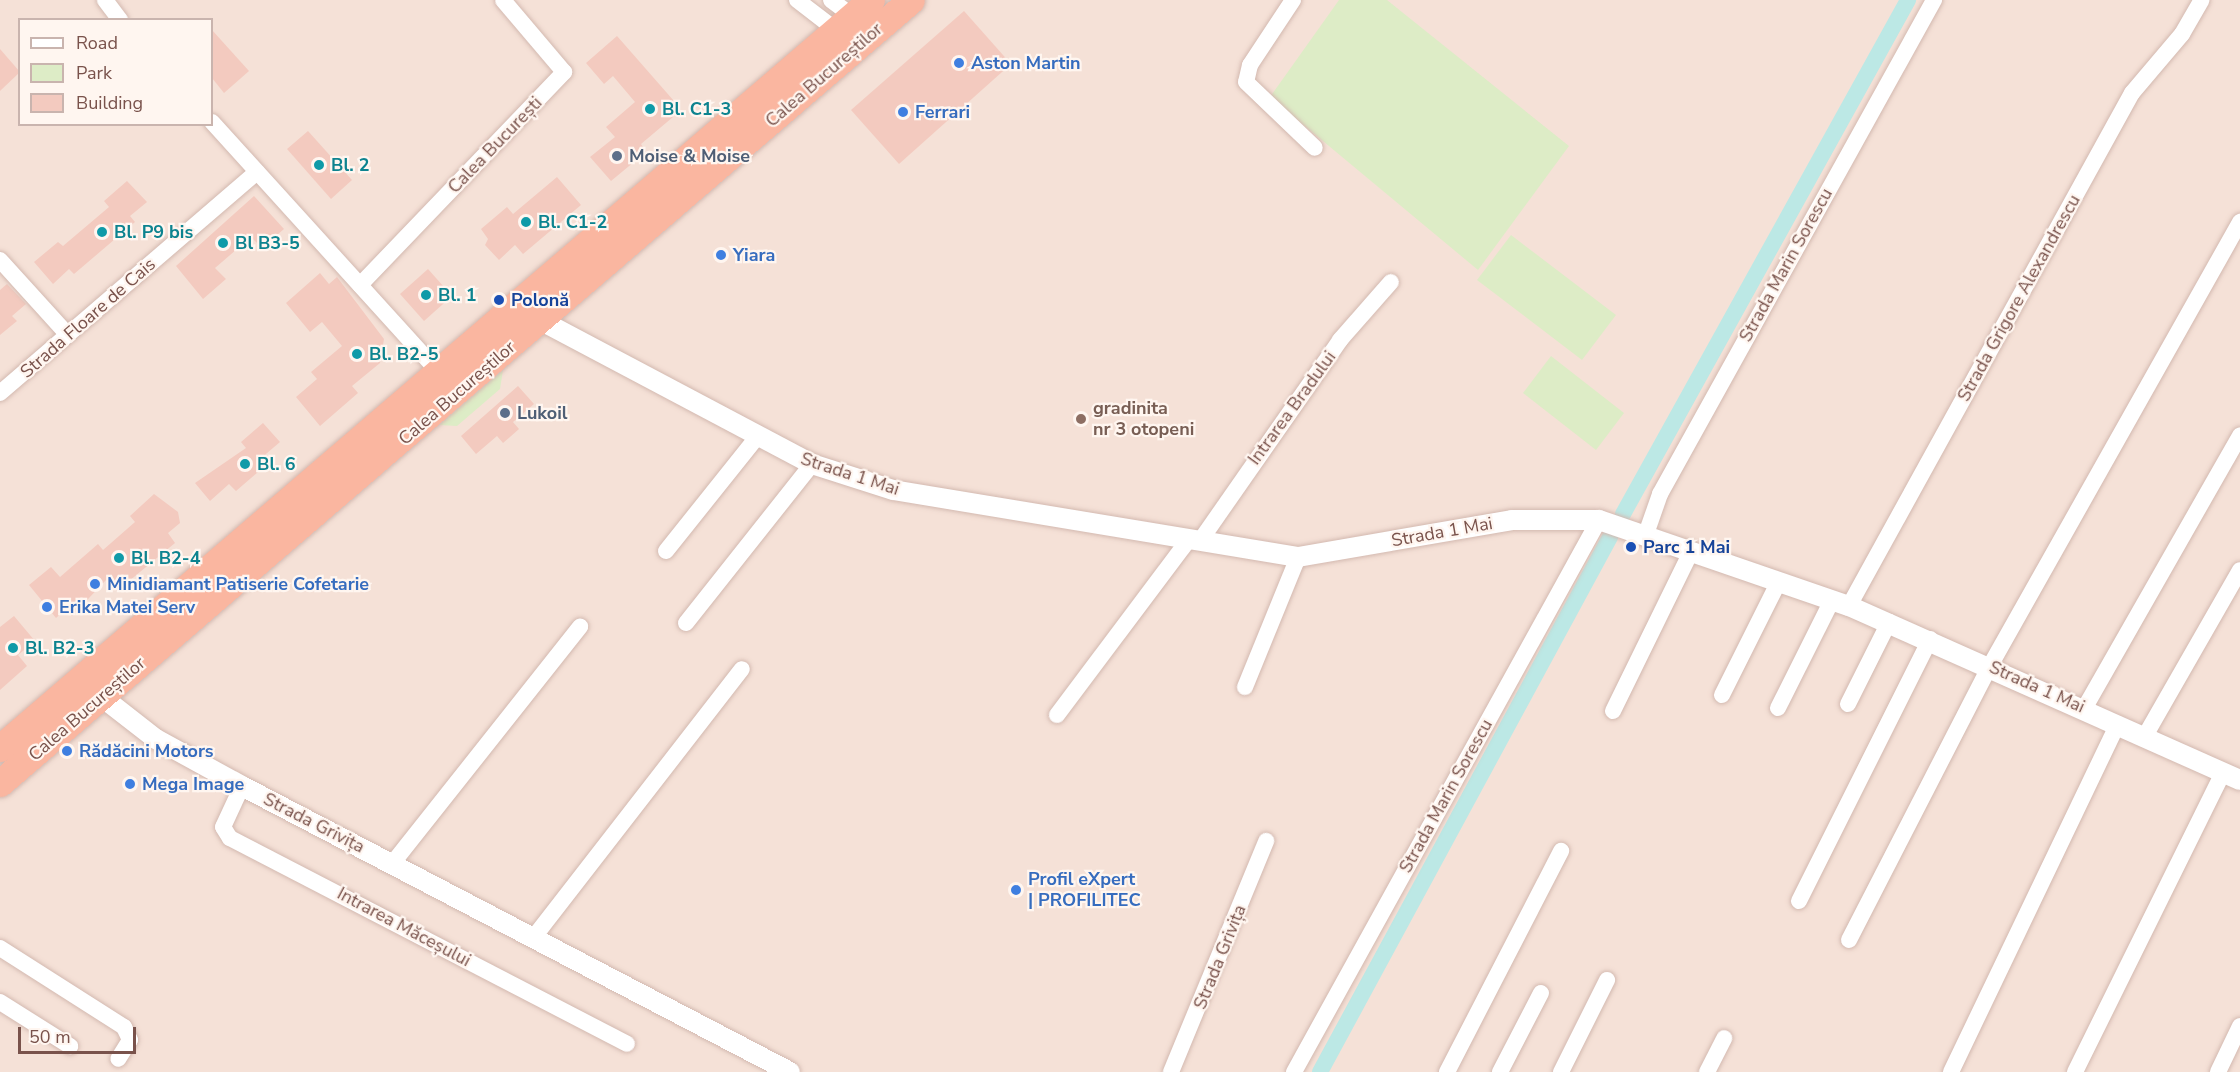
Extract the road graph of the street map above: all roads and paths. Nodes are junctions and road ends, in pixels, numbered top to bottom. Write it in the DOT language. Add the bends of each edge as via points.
graph roads {
  1 [pos="105,0"];
  2 [pos="503,0"];
  3 [pos="797,0"];
  4 [pos="911,0"];
  5 [pos="1293,0"];
  6 [pos="1934,0"];
  7 [pos="2202,0"];
  8 [pos="848,11"];
  9 [pos="118,18"];
  10 [pos="213,123"];
  11 [pos="1315,148"];
  12 [pos="257,172"];
  13 [pos="2240,222"];
  14 [pos="0,260"];
  15 [pos="1391,282"];
  16 [pos="360,285"];
  17 [pos="540,320"];
  18 [pos="68,335"];
  19 [pos="439,372"];
  20 [pos="0,393"];
  21 [pos="2240,435"];
  22 [pos="757,437"];
  23 [pos="812,464"];
  24 [pos="1599,520"];
  25 [pos="1646,534"];
  26 [pos="1195,540"];
  27 [pos="1692,550"];
  28 [pos="666,551"];
  29 [pos="1298,556"];
  30 [pos="2240,570"];
  31 [pos="1779,581"];
  32 [pos="1840,603"];
  33 [pos="686,622"];
  34 [pos="1889,622"];
  35 [pos="580,627"];
  36 [pos="1930,639"];
  37 [pos="1990,666"];
  38 [pos="742,669"];
  39 [pos="1245,687"];
  40 [pos="1722,695"];
  41 [pos="102,697"];
  42 [pos="1848,704"];
  43 [pos="1779,708"];
  44 [pos="2084,709"];
  45 [pos="1613,711"];
  46 [pos="1057,715"];
  47 [pos="2118,724"];
  48 [pos="2145,736"];
  49 [pos="0,748"];
  50 [pos="2232,776"];
  51 [pos="0,783"];
  52 [pos="242,786"];
  53 [pos="1266,841"];
  54 [pos="1562,852"];
  55 [pos="392,864"];
  56 [pos="1799,901"];
  57 [pos="534,937"];
  58 [pos="1850,940"];
  59 [pos="0,948"];
  60 [pos="1607,980"];
  61 [pos="1541,993"];
  62 [pos="0,1002"];
  63 [pos="2240,1026"];
  64 [pos="1724,1038"];
  65 [pos="627,1044"];
  66 [pos="70,1046"];
  67 [pos="118,1059"];
  68 [pos="785,1071"];
  69 [pos="1172,1072"];
  70 [pos="1294,1072"];
  71 [pos="1447,1072"];
  72 [pos="1500,1072"];
  73 [pos="1561,1072"];
  74 [pos="1707,1072"];
  75 [pos="1951,1072"];
  76 [pos="2074,1072"];
  77 [pos="2218,1072"];
  1 -- 9 [label="street"];
  2 -- 16 [label="street, Calea București" via="564,72"];
  3 -- 8 [label="street"];
  4 -- 17 [label="highway, Calea Bucureștilor"];
  5 -- 11 [label="street" via="1250,65 1246,82"];
  6 -- 25 [label="street, Strada Marin Sorescu" via="1660,494"];
  7 -- 32 [label="street, Strada Grigore Alexandrescu" via="2182,34 2132,93"];
  8 -- 19 [label="highway, Calea Bucureștilor"];
  10 -- 12 [label="street"];
  12 -- 16 [label="street"];
  12 -- 18 [label="street, Strada Floare de Cais"];
  13 -- 37 [label="street"];
  14 -- 18 [label="street"];
  15 -- 26 [label="street, Intrarea Bradului" via="1340,340"];
  16 -- 19 [label="street"];
  17 -- 22 [label="street, Strada 1 Mai"];
  17 -- 41 [label="highway, Calea Bucureștilor"];
  18 -- 20 [label="street, Strada Floare de Cais"];
  19 -- 49 [label="highway, Calea Bucureștilor"];
  21 -- 44 [label="street"];
  22 -- 23 [label="street, Strada 1 Mai"];
  22 -- 28 [label="street"];
  23 -- 26 [label="street, Strada 1 Mai" via="893,490"];
  23 -- 33 [label="street"];
  24 -- 25 [label="street, Strada 1 Mai"];
  24 -- 29 [label="street, Strada 1 Mai" via="1512,520"];
  24 -- 70 [label="street, Strada Marin Sorescu"];
  25 -- 27 [label="street, Strada 1 Mai"];
  26 -- 29 [label="street, Strada 1 Mai"];
  26 -- 46 [label="street"];
  27 -- 31 [label="street, Strada 1 Mai"];
  27 -- 45 [label="street"];
  29 -- 39 [label="street"];
  30 -- 48 [label="street"];
  31 -- 32 [label="street, Strada 1 Mai"];
  31 -- 40 [label="street"];
  32 -- 34 [label="street, Strada 1 Mai"];
  32 -- 43 [label="street"];
  34 -- 36 [label="street, Strada 1 Mai"];
  34 -- 42 [label="street"];
  35 -- 55 [label="street"];
  36 -- 37 [label="street, Strada 1 Mai"];
  36 -- 56 [label="street"];
  37 -- 44 [label="street, Strada 1 Mai"];
  37 -- 58 [label="street"];
  38 -- 57 [label="street"];
  41 -- 51 [label="highway, Calea Bucureștilor"];
  41 -- 52 [label="street, Strada Grivița" via="156,739"];
  44 -- 47 [label="street, Strada 1 Mai"];
  47 -- 48 [label="street, Strada 1 Mai"];
  47 -- 75 [label="street"];
  48 -- 50 [label="street, Strada 1 Mai"];
  50 -- 76 [label="street"];
  52 -- 55 [label="street, Strada Grivița"];
  52 -- 65 [label="street, Intrarea Măceșului" via="225,820 230,838"];
  53 -- 69 [label="street, Strada Grivița"];
  54 -- 71 [label="street"];
  55 -- 57 [label="street, Strada Grivița"];
  57 -- 68 [label="street, Strada Grivița"];
  59 -- 67 [label="street" via="124,1027 130,1040"];
  60 -- 73 [label="street"];
  61 -- 72 [label="street"];
  62 -- 66 [label="street"];
  63 -- 77 [label="street"];
  64 -- 74 [label="street"];
}
